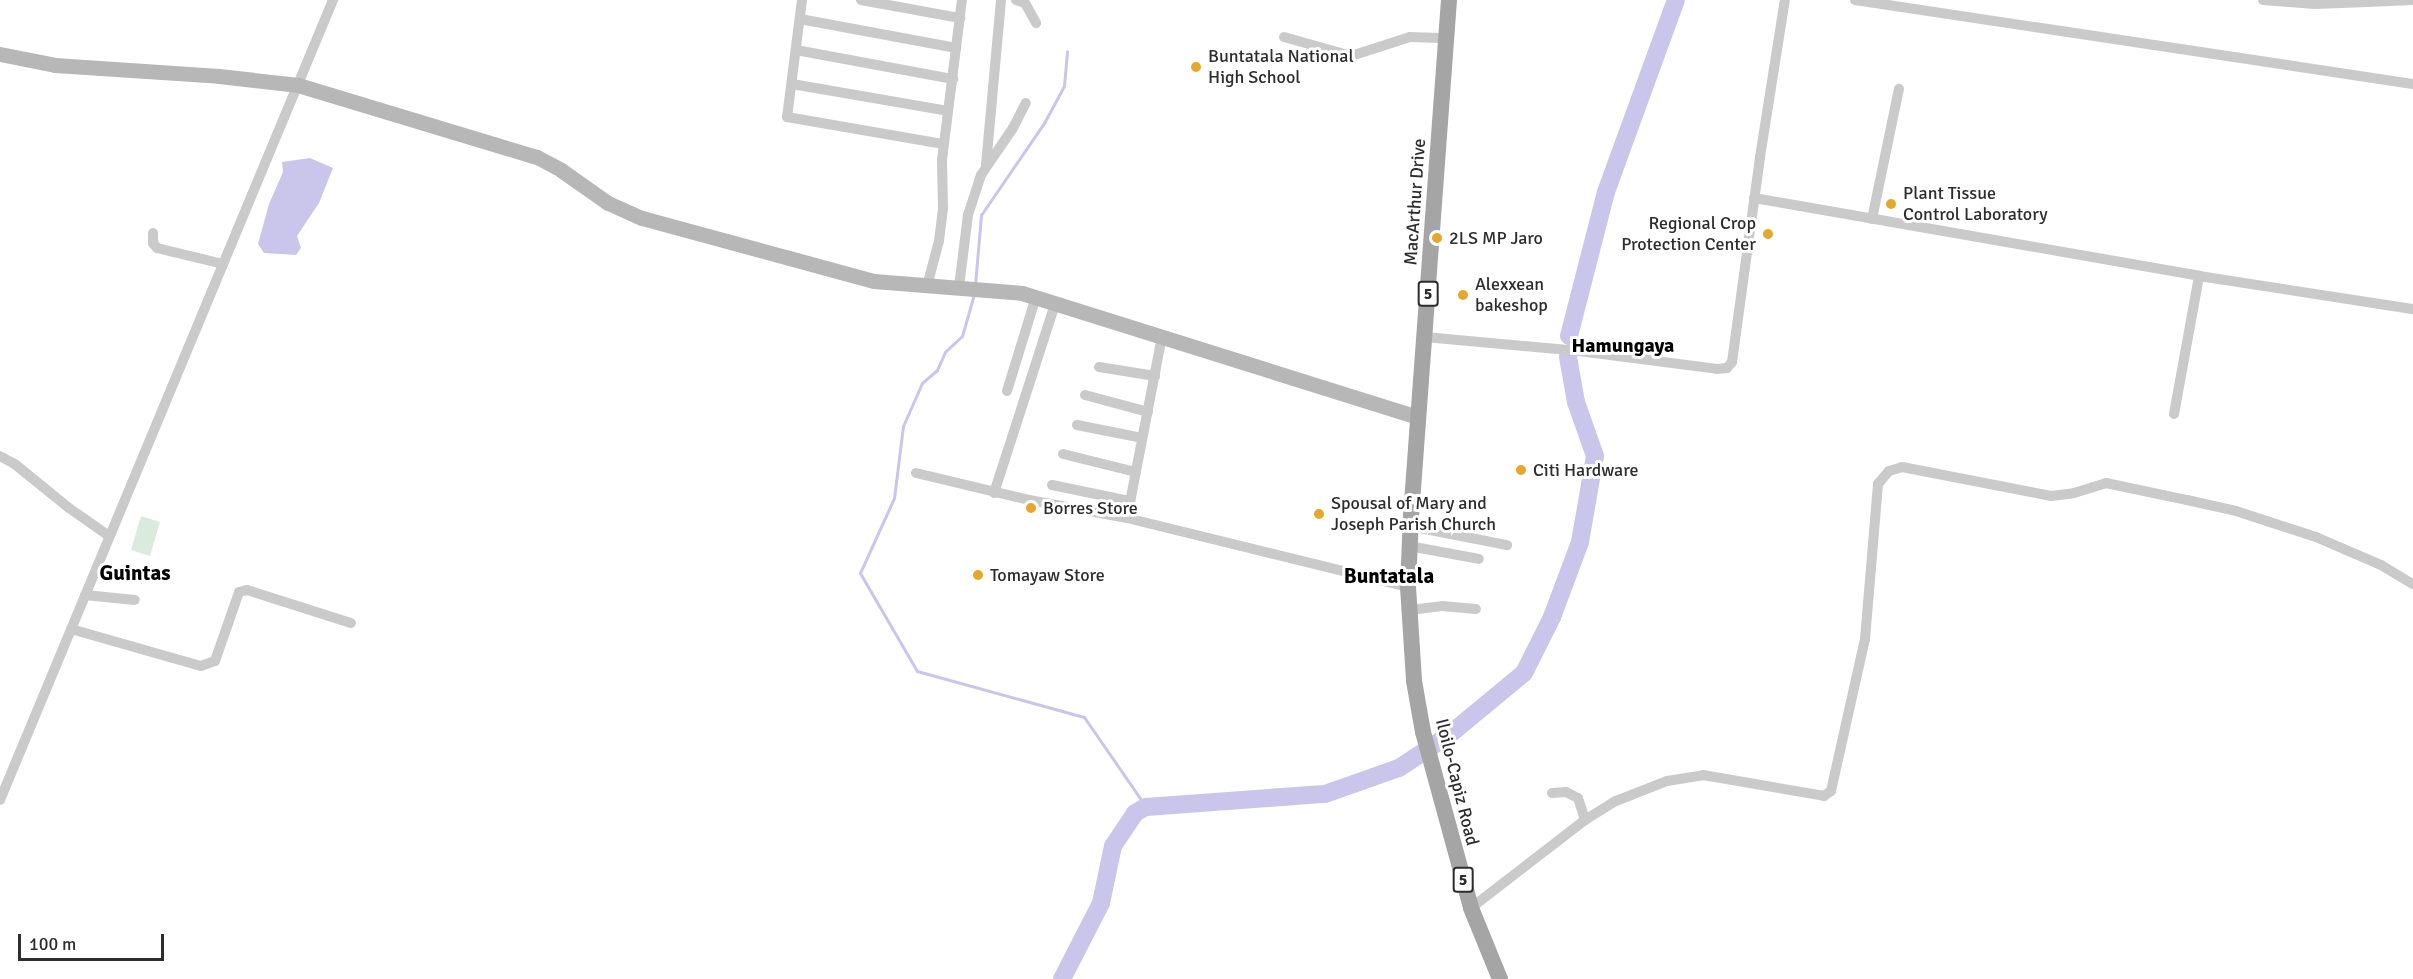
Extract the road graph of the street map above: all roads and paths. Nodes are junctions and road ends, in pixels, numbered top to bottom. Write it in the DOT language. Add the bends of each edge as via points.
graph roads {
  1 [pos="333,0"];
  2 [pos="802,0"];
  3 [pos="861,0"];
  4 [pos="962,0"];
  5 [pos="1001,0"];
  6 [pos="1016,0"];
  7 [pos="1449,0"];
  8 [pos="1785,0"];
  9 [pos="1855,0"];
  10 [pos="2263,0"];
  11 [pos="2269,0"];
  12 [pos="2413,0"];
  13 [pos="2367,1"];
  14 [pos="2315,2"];
  15 [pos="960,18"];
  16 [pos="800,19"];
  17 [pos="1036,23"];
  18 [pos="1284,37"];
  19 [pos="1447,38"];
  20 [pos="956,48"];
  21 [pos="796,50"];
  22 [pos="0,54"];
  23 [pos="952,79"];
  24 [pos="792,84"];
  25 [pos="2413,84"];
  26 [pos="298,85"];
  27 [pos="1899,89"];
  28 [pos="1026,103"];
  29 [pos="948,111"];
  30 [pos="944,144"];
  31 [pos="986,165"];
  32 [pos="1754,198"];
  33 [pos="1872,219"];
  34 [pos="153,234"];
  35 [pos="223,264"];
  36 [pos="2199,276"];
  37 [pos="927,286"];
  38 [pos="963,287"];
  39 [pos="1036,297"];
  40 [pos="1055,304"];
  41 [pos="2413,309"];
  42 [pos="1162,336"];
  43 [pos="1425,337"];
  44 [pos="1099,367"];
  45 [pos="1155,376"];
  46 [pos="1007,391"];
  47 [pos="1085,395"];
  48 [pos="1148,412"];
  49 [pos="2174,414"];
  50 [pos="1418,417"];
  51 [pos="1077,425"];
  52 [pos="1143,438"];
  53 [pos="1063,454"];
  54 [pos="0,456"];
  55 [pos="1136,472"];
  56 [pos="916,473"];
  57 [pos="1052,485"];
  58 [pos="994,493"];
  59 [pos="1130,501"];
  60 [pos="1127,518"];
  61 [pos="1410,526"];
  62 [pos="109,536"];
  63 [pos="1507,545"];
  64 [pos="1409,546"];
  65 [pos="1479,559"];
  66 [pos="2413,584"];
  67 [pos="1408,587"];
  68 [pos="85,595"];
  69 [pos="135,600"];
  70 [pos="1476,609"];
  71 [pos="1410,610"];
  72 [pos="351,623"];
  73 [pos="71,629"];
  74 [pos="1552,793"];
  75 [pos="0,800"];
  76 [pos="1585,820"];
  77 [pos="1471,908"];
  78 [pos="1500,979"];
  1 -- 26 [label="street"];
  2 -- 16 [label="street"];
  3 -- 15 [label="street"];
  4 -- 15 [label="street"];
  5 -- 31 [label="street"];
  6 -- 17 [label="street" via="1025,3"];
  7 -- 19 [label="main road, MacArthur Drive / 5"];
  8 -- 32 [label="street"];
  9 -- 25 [label="street"];
  10 -- 11 [label="street"];
  11 -- 14 [label="street"];
  12 -- 13 [label="street"];
  13 -- 14 [label="street"];
  15 -- 20 [label="street"];
  16 -- 20 [label="street"];
  16 -- 21 [label="street"];
  18 -- 19 [label="street" via="1351,56 1410,37"];
  19 -- 43 [label="main road, MacArthur Drive / 5"];
  20 -- 23 [label="street"];
  21 -- 23 [label="street"];
  21 -- 24 [label="street"];
  22 -- 26 [label="street" via="55,65"];
  23 -- 29 [label="street"];
  24 -- 29 [label="street"];
  24 -- 30 [label="street" via="786,114 791,119"];
  26 -- 35 [label="street"];
  26 -- 37 [label="street" via="537,157 642,219 874,281"];
  27 -- 33 [label="street"];
  28 -- 31 [label="street"];
  29 -- 30 [label="street"];
  30 -- 37 [label="street" via="939,241"];
  31 -- 38 [label="street" via="968,214"];
  32 -- 33 [label="street"];
  32 -- 43 [label="street" via="1732,362 1727,368"];
  33 -- 36 [label="street"];
  34 -- 35 [label="street" via="157,248"];
  35 -- 62 [label="street"];
  36 -- 41 [label="street"];
  36 -- 49 [label="street"];
  37 -- 38 [label="street"];
  38 -- 39 [label="street"];
  39 -- 40 [label="street"];
  39 -- 46 [label="street"];
  40 -- 42 [label="street"];
  40 -- 58 [label="street"];
  42 -- 45 [label="street"];
  42 -- 50 [label="street"];
  43 -- 50 [label="main road, MacArthur Drive / 5"];
  44 -- 45 [label="street"];
  45 -- 48 [label="street"];
  47 -- 48 [label="street"];
  48 -- 52 [label="street"];
  50 -- 61 [label="main road, MacArthur Drive / 5"];
  51 -- 52 [label="street"];
  52 -- 55 [label="street"];
  53 -- 55 [label="street"];
  54 -- 62 [label="street"];
  55 -- 59 [label="street"];
  56 -- 58 [label="street"];
  57 -- 59 [label="street"];
  58 -- 60 [label="street"];
  59 -- 60 [label="street"];
  60 -- 67 [label="street"];
  61 -- 63 [label="street"];
  61 -- 64 [label="main road, MacArthur Drive / 5"];
  62 -- 68 [label="street"];
  64 -- 65 [label="street"];
  64 -- 67 [label="main road, MacArthur Drive / 5"];
  66 -- 76 [label="street" via="2381,565 2316,537 2236,511 2106,483 2051,496 1902,467 1889,471 1878,484 1865,639 1831,791 1824,795 1703,775 1667,781 1616,801"];
  67 -- 71 [label="main road, Iloilo-Capiz Road / 5"];
  68 -- 69 [label="street"];
  68 -- 73 [label="street"];
  70 -- 71 [label="street" via="1442,606"];
  71 -- 77 [label="main road, Iloilo-Capiz Road / 5" via="1414,681 1423,732"];
  72 -- 73 [label="street" via="247,590 239,592 215,661 201,666"];
  73 -- 75 [label="street"];
  74 -- 76 [label="street" via="1566,792 1578,798"];
  76 -- 77 [label="street"];
  77 -- 78 [label="main road, Iloilo-Capiz Road / 5"];
}
